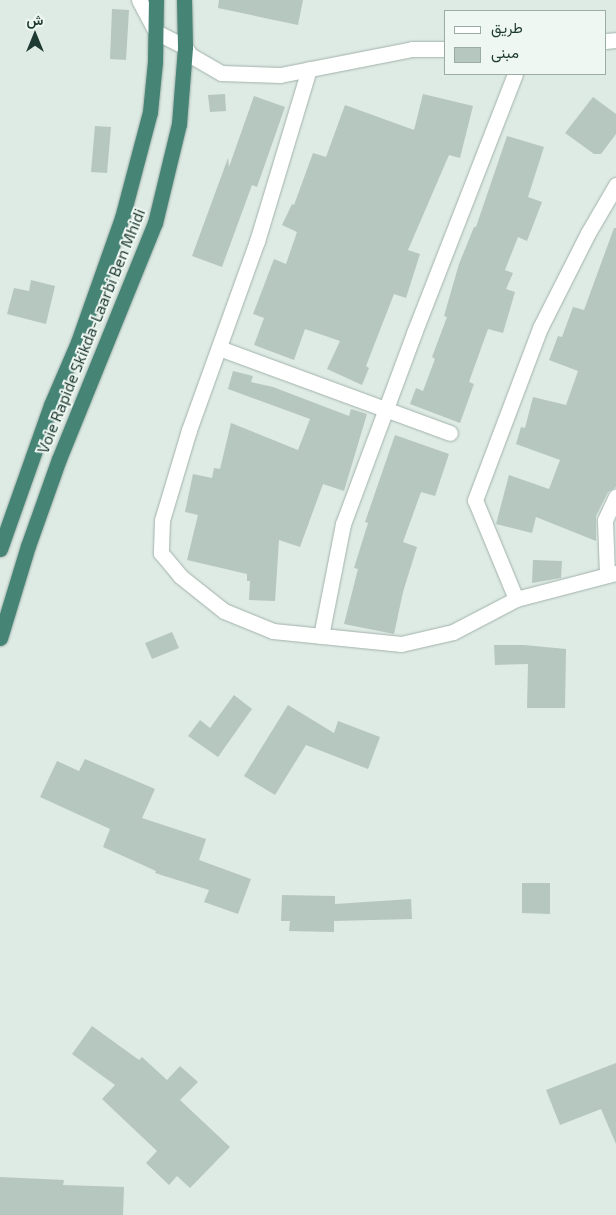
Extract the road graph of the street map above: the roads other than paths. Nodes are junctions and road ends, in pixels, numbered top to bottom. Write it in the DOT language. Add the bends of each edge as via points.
graph roads {
  1 [pos="139,0"];
  2 [pos="156,0"];
  3 [pos="184,0"];
  4 [pos="156,32"];
  5 [pos="185,47"];
  6 [pos="444,49"];
  7 [pos="309,70"];
  8 [pos="515,75"];
  9 [pos="616,186"];
  10 [pos="219,348"];
  11 [pos="386,410"];
  12 [pos="450,433"];
  13 [pos="616,496"];
  14 [pos="0,548"];
  15 [pos="612,574"];
  16 [pos="516,599"];
  17 [pos="322,636"];
  18 [pos="0,638"];
  1 -- 4 [label="street"];
  2 -- 4 [label="highway, Voie Rapide Skikda-Laarbi Ben Mhidi"];
  3 -- 5 [label="highway, Voie Rapide Skikda-Laarbi Ben Mhidi"];
  4 -- 5 [label="street"];
  4 -- 14 [label="highway, Voie Rapide Skikda-Laarbi Ben Mhidi" via="150,112 122,218"];
  5 -- 7 [label="street" via="190,55 222,74 280,75"];
  5 -- 18 [label="highway, Voie Rapide Skikda-Laarbi Ben Mhidi" via="176,144 154,223 59,459"];
  6 -- 7 [label="street" via="412,50"];
  7 -- 10 [label="street" via="257,241"];
  8 -- 11 [label="street"];
  9 -- 16 [label="street" via="588,233 540,328 475,500"];
  10 -- 11 [label="street"];
  10 -- 17 [label="street" via="189,430 162,520 161,554 180,576 224,611 273,630"];
  11 -- 12 [label="street"];
  11 -- 17 [label="street" via="343,524"];
  13 -- 15 [label="street" via="605,520"];
  15 -- 16 [label="street"];
  16 -- 17 [label="street" via="453,632 401,644"];
}
